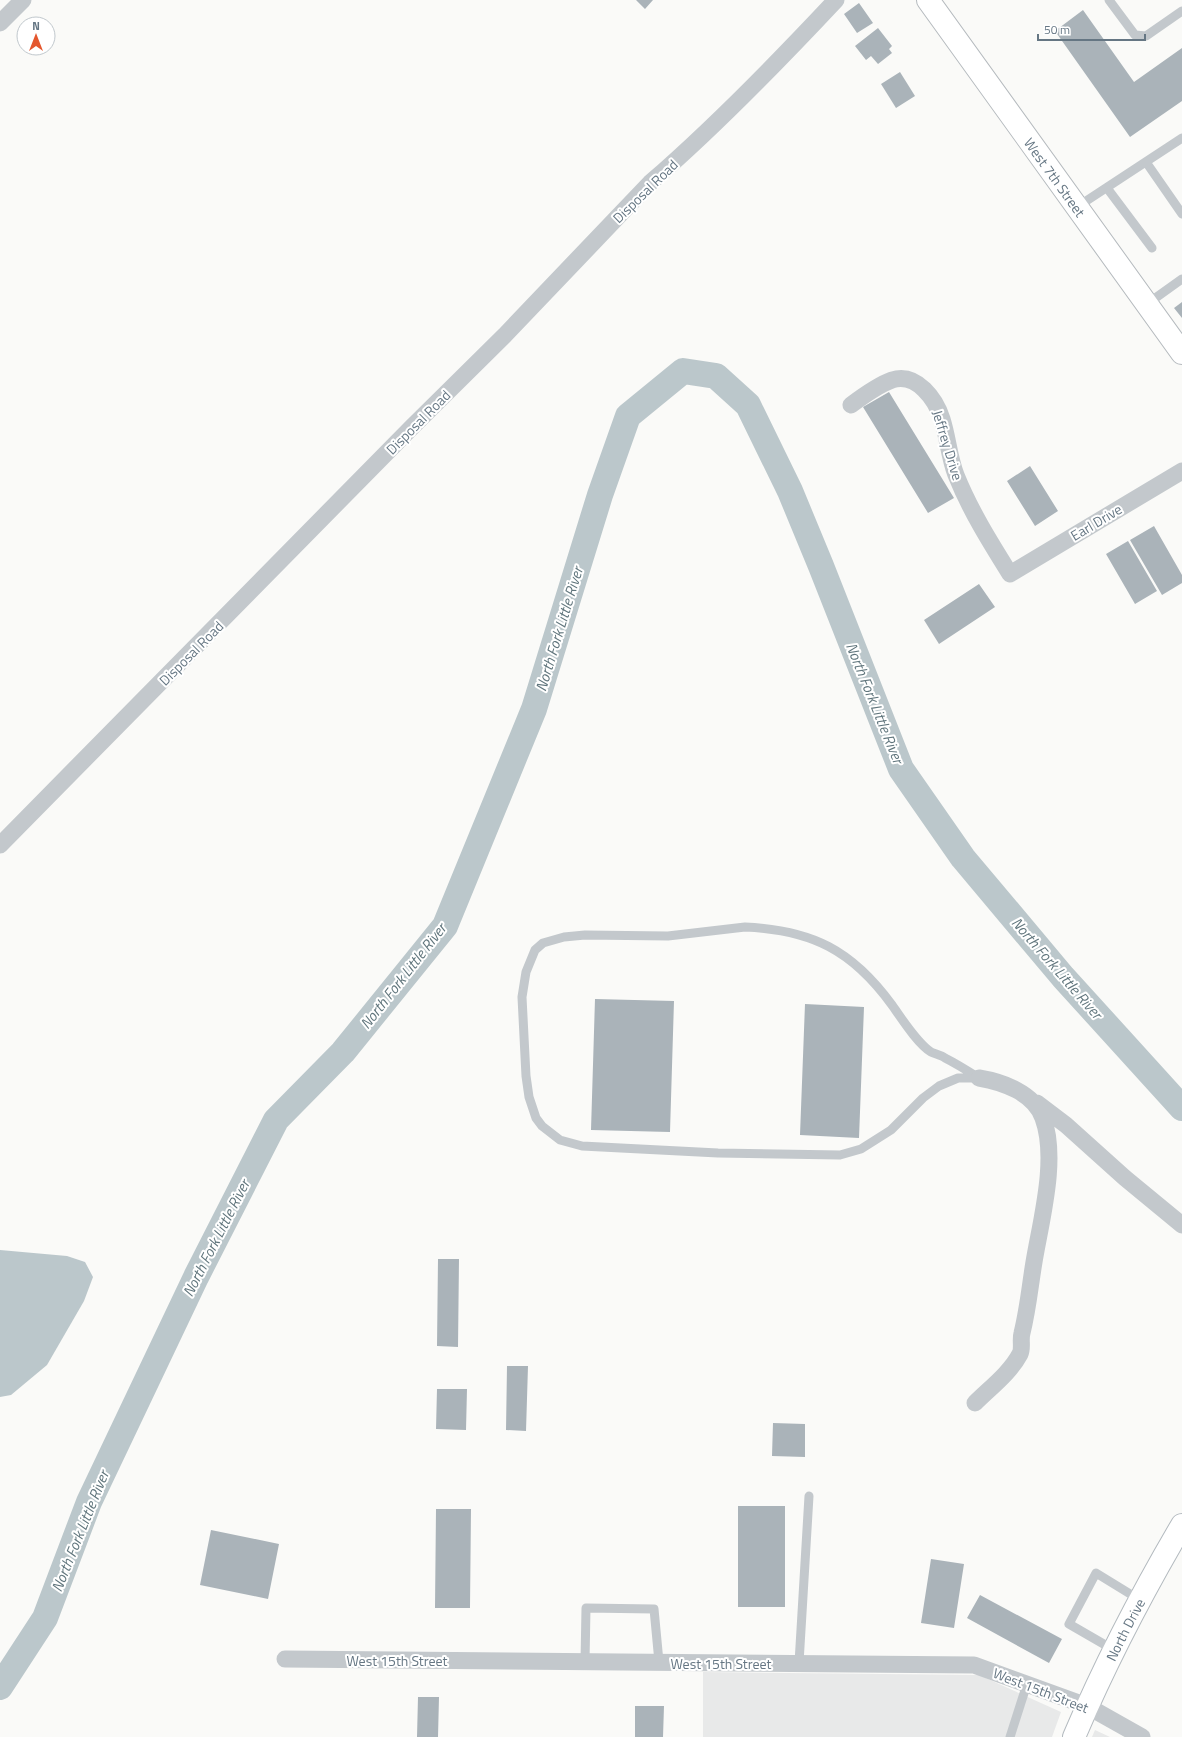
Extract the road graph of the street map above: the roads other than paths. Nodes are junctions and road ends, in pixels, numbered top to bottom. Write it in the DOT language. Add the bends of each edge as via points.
graph roads {
  1 [pos="23,0"];
  2 [pos="836,0"];
  3 [pos="928,0"];
  4 [pos="1109,0"];
  5 [pos="1182,11"];
  6 [pos="0,23"];
  7 [pos="1182,138"];
  8 [pos="1146,162"];
  9 [pos="1107,188"];
  10 [pos="1077,207"];
  11 [pos="1182,214"];
  12 [pos="1152,248"];
  13 [pos="1182,279"];
  14 [pos="1147,304"];
  15 [pos="1182,353"];
  16 [pos="851,405"];
  17 [pos="1182,471"];
  18 [pos="1010,574"];
  19 [pos="0,844"];
  20 [pos="979,1078"];
  21 [pos="1030,1098"];
  22 [pos="1182,1225"];
  23 [pos="975,1403"];
  24 [pos="809,1496"];
  25 [pos="1182,1524"];
  26 [pos="1140,1600"];
  27 [pos="1114,1650"];
  28 [pos="285,1659"];
  29 [pos="585,1662"];
  30 [pos="659,1662"];
  31 [pos="799,1663"];
  32 [pos="1027,1684"];
  33 [pos="1087,1706"];
  34 [pos="1010,1737"];
  35 [pos="1074,1737"];
  36 [pos="1142,1737"];
  1 -- 6 [label="street"];
  2 -- 19 [label="street, Disposal Road" via="789,50 650,183 505,335"];
  3 -- 10 [label="main road, West 7th Street"];
  4 -- 5 [label="lane" via="1136,35 1146,36"];
  7 -- 8 [label="lane"];
  8 -- 9 [label="lane"];
  8 -- 11 [label="lane"];
  9 -- 10 [label="lane"];
  9 -- 12 [label="lane"];
  10 -- 14 [label="main road, West 7th Street"];
  13 -- 14 [label="lane"];
  14 -- 15 [label="main road, West 7th Street"];
  16 -- 18 [label="street, Jeffrey Drive" via="893,380 907,380 926,391 933,399 942,420 953,467 963,492"];
  17 -- 18 [label="street, Earl Drive"];
  20 -- 20 [label="lane" via="932,1052 920,1041 883,992 862,970 824,944 792,932 745,927 668,936 564,937 535,950 526,972 522,997 526,1076 531,1108 542,1126 560,1140 570,1144 718,1153 840,1156 861,1149 891,1130 922,1098 939,1086 958,1078"];
  20 -- 21 [label="street" via="1010,1087"];
  21 -- 22 [label="street" via="1066,1124"];
  21 -- 23 [label="street" via="1043,1117 1048,1143 1048,1169 1031,1292 1021,1335 1021,1352 1013,1365"];
  24 -- 31 [label="lane"];
  25 -- 26 [label="main road, North Drive"];
  26 -- 27 [label="main road, North Drive"];
  26 -- 27 [label="lane" via="1096,1573 1069,1624"];
  27 -- 33 [label="main road, North Drive"];
  28 -- 29 [label="street, West 15th Street"];
  29 -- 30 [label="street, West 15th Street"];
  29 -- 30 [label="lane" via="586,1608 654,1609"];
  30 -- 31 [label="street, West 15th Street"];
  31 -- 32 [label="street, West 15th Street" via="974,1665"];
  32 -- 33 [label="street, West 15th Street"];
  32 -- 34 [label="lane"];
  33 -- 35 [label="main road, North Drive"];
  33 -- 36 [label="street, West 15th Street"];
}
